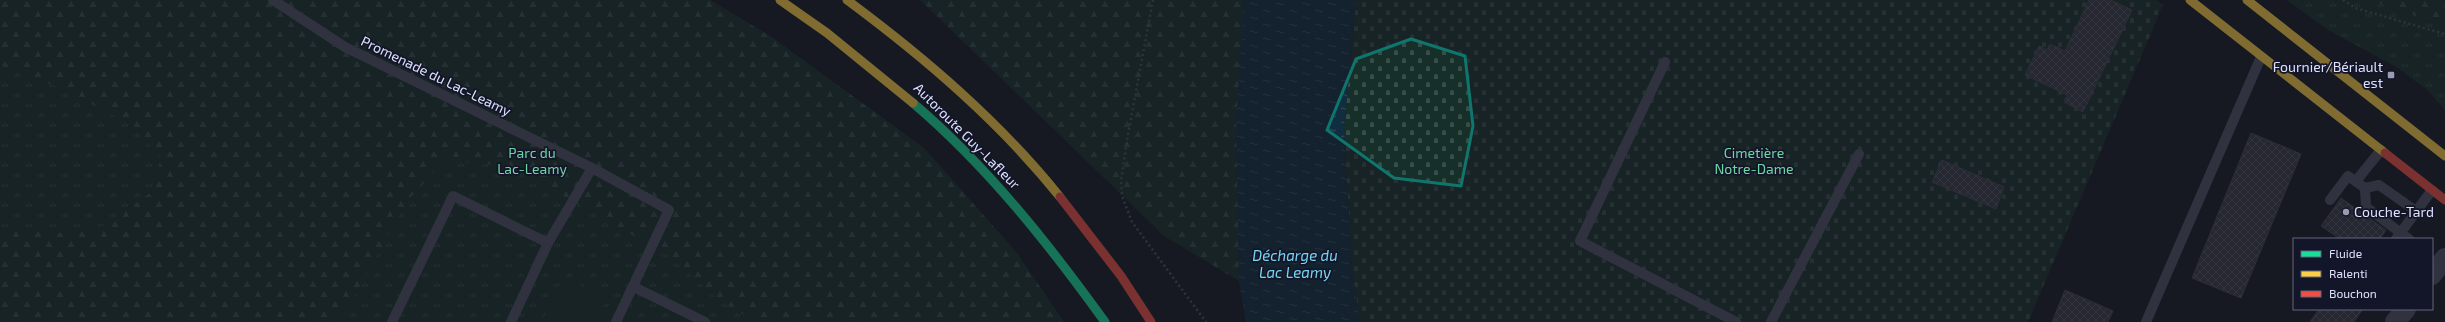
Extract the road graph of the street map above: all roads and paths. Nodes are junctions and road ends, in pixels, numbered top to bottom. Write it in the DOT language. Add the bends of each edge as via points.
graph roads {
  1 [pos="273,0"];
  2 [pos="780,0"];
  3 [pos="847,0"];
  4 [pos="1153,0"];
  5 [pos="2190,0"];
  6 [pos="2247,0"];
  7 [pos="2344,0"];
  8 [pos="2445,34"];
  9 [pos="2261,56"];
  10 [pos="1665,62"];
  11 [pos="2381,150"];
  12 [pos="1859,154"];
  13 [pos="2445,156"];
  14 [pos="592,168"];
  15 [pos="2356,181"];
  16 [pos="2365,188"];
  17 [pos="2432,190"];
  18 [pos="2330,200"];
  19 [pos="2445,200"];
  20 [pos="2416,211"];
  21 [pos="2398,236"];
  22 [pos="548,243"];
  23 [pos="634,287"];
  24 [pos="2405,310"];
  25 [pos="392,322"];
  26 [pos="511,322"];
  27 [pos="616,322"];
  28 [pos="705,322"];
  29 [pos="1105,322"];
  30 [pos="1151,322"];
  31 [pos="1206,322"];
  32 [pos="1736,322"];
  33 [pos="1771,322"];
  34 [pos="2146,322"];
  35 [pos="2396,322"];
  1 -- 14 [label="lane, Promenade du Lac-Leamy" via="345,47"];
  2 -- 29 [label="main road, Autoroute Guy-Lafleur" via="868,63 926,113 974,160 1032,224"];
  3 -- 30 [label="main road, Autoroute Guy-Lafleur" via="902,42 953,86 1012,143 1077,219 1117,271"];
  4 -- 31 [label="path" via="1127,140 1121,181 1122,196 1132,222"];
  5 -- 9 [label="main road"];
  6 -- 13 [label="main road"];
  7 -- 8 [label="path" via="2355,8"];
  9 -- 11 [label="main road"];
  9 -- 34 [label="lane"];
  10 -- 32 [label="lane" via="1580,241"];
  11 -- 15 [label="lane"];
  11 -- 17 [label="main road"];
  12 -- 33 [label="lane"];
  14 -- 22 [label="lane"];
  14 -- 23 [label="lane, Promenade du Lac-Leamy" via="669,210"];
  15 -- 16 [label="lane"];
  15 -- 18 [label="lane" via="2348,176"];
  16 -- 20 [label="lane" via="2380,185"];
  16 -- 21 [label="lane" via="2366,207"];
  17 -- 19 [label="main road"];
  17 -- 20 [label="lane"];
  20 -- 21 [label="lane"];
  22 -- 25 [label="lane" via="453,196"];
  22 -- 26 [label="lane"];
  23 -- 27 [label="lane"];
  23 -- 28 [label="lane"];
  24 -- 35 [label="street"];
}
